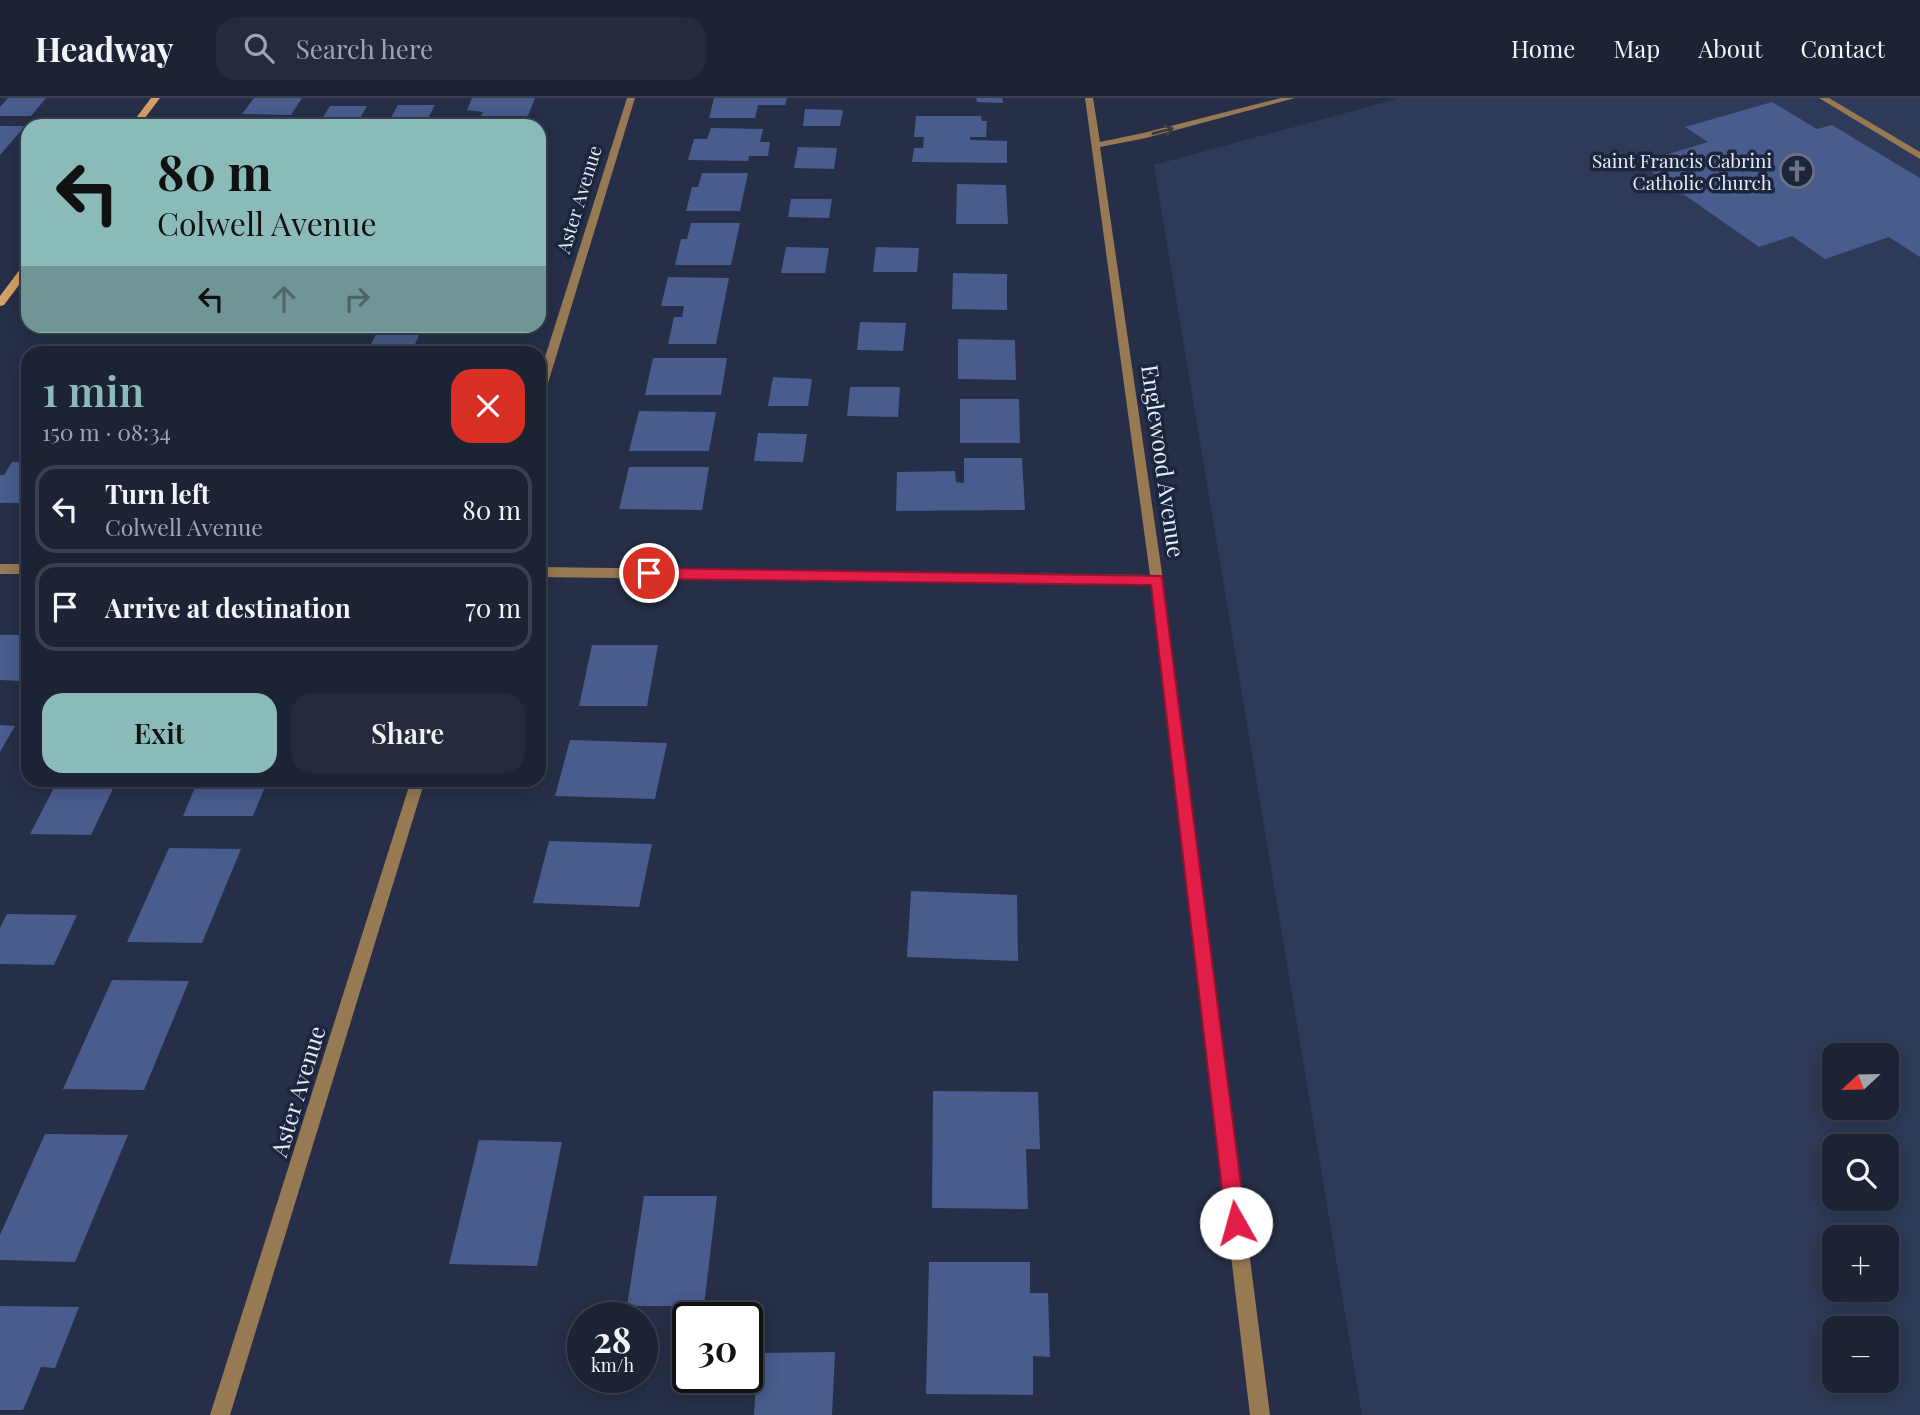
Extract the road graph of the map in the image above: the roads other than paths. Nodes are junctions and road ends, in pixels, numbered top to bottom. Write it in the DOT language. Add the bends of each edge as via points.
graph roads {
  1 [pos="156,98"];
  2 [pos="631,98"];
  3 [pos="1089,98"];
  4 [pos="1292,98"];
  5 [pos="1823,98"];
  6 [pos="140,119"];
  7 [pos="1096,145"];
  8 [pos="1920,156"];
  9 [pos="21,275"];
  10 [pos="0,303"];
  11 [pos="546,371"];
  12 [pos="0,569"];
  13 [pos="21,569"];
  14 [pos="546,572"];
  15 [pos="1157,580"];
  16 [pos="416,787"];
  17 [pos="220,1415"];
  18 [pos="1260,1415"];
  1 -- 6 [label="street"];
  2 -- 11 [label="street, Aster Avenue"];
  3 -- 7 [label="street, Englewood Avenue"];
  7 -- 4 [label="street, one-way"];
  5 -- 8 [label="street"];
  7 -- 15 [label="street, Englewood Avenue"];
  9 -- 10 [label="street"];
  12 -- 13 [label="street"];
  14 -- 15 [label="street"];
  15 -- 18 [label="street, Englewood Avenue"];
  16 -- 17 [label="street, Aster Avenue"];
}
